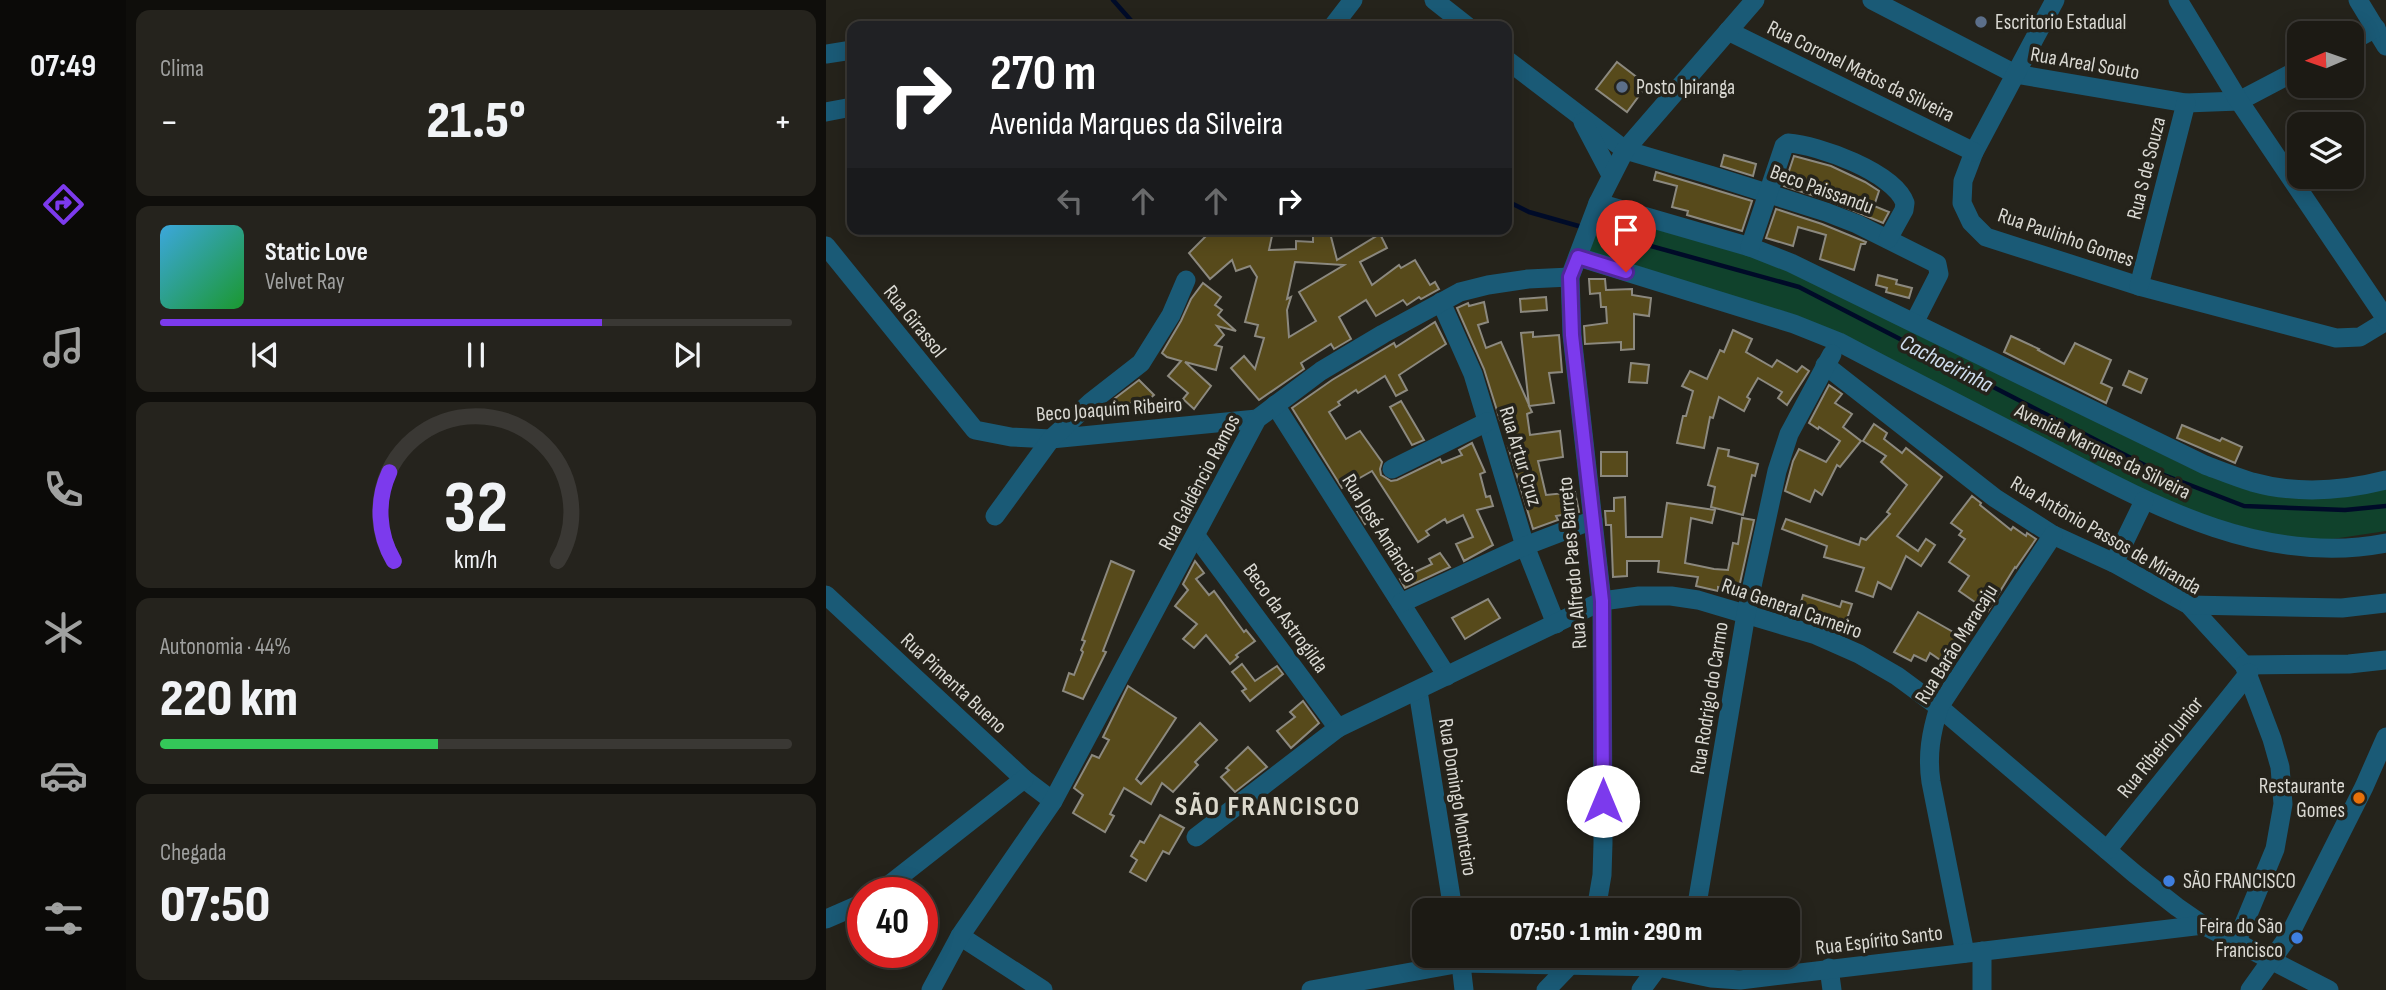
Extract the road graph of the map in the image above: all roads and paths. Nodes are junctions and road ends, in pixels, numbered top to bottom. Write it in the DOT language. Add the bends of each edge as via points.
graph roads {
  1 [pos="1353,0"];
  2 [pos="1434,0"];
  3 [pos="1755,0"];
  4 [pos="1872,0"];
  5 [pos="2055,0"];
  6 [pos="2178,0"];
  7 [pos="2358,0"];
  8 [pos="1337,21"];
  9 [pos="1461,21"];
  10 [pos="2376,28"];
  11 [pos="1728,31"];
  12 [pos="2364,34"];
  13 [pos="2386,46"];
  14 [pos="847,51"];
  15 [pos="826,54"];
  16 [pos="1512,64"];
  17 [pos="2015,74"];
  18 [pos="2287,76"];
  19 [pos="2239,101"];
  20 [pos="2186,103"];
  21 [pos="847,108"];
  22 [pos="826,112"];
  23 [pos="1579,115"];
  24 [pos="1625,150"];
  25 [pos="1974,152"];
  26 [pos="1611,175"];
  27 [pos="1768,193"];
  28 [pos="1596,209"];
  29 [pos="1888,239"];
  30 [pos="826,246"];
  31 [pos="1750,247"];
  32 [pos="1580,253"];
  33 [pos="1570,277"];
  34 [pos="1186,281"];
  35 [pos="2139,286"];
  36 [pos="1441,302"];
  37 [pos="2386,320"];
  38 [pos="1915,321"];
  39 [pos="1839,342"];
  40 [pos="1825,365"];
  41 [pos="1275,405"];
  42 [pos="1257,419"];
  43 [pos="1487,422"];
  44 [pos="968,424"];
  45 [pos="1051,439"];
  46 [pos="1392,469"];
  47 [pos="2386,480"];
  48 [pos="2144,501"];
  49 [pos="995,516"];
  50 [pos="1593,520"];
  51 [pos="2053,535"];
  52 [pos="1196,536"];
  53 [pos="2386,543"];
  54 [pos="1525,546"];
  55 [pos="2114,563"];
  56 [pos="826,595"];
  57 [pos="1602,601"];
  58 [pos="1401,603"];
  59 [pos="2386,603"];
  60 [pos="2189,605"];
  61 [pos="1746,614"];
  62 [pos="1556,624"];
  63 [pos="2386,660"];
  64 [pos="2247,669"];
  65 [pos="1447,676"];
  66 [pos="1418,691"];
  67 [pos="1939,707"];
  68 [pos="1338,728"];
  69 [pos="2386,737"];
  70 [pos="1024,779"];
  71 [pos="1053,801"];
  72 [pos="1196,837"];
  73 [pos="2107,850"];
  74 [pos="899,877"];
  75 [pos="1451,898"];
  76 [pos="1598,898"];
  77 [pos="1698,898"];
  78 [pos="847,910"];
  79 [pos="826,919"];
  80 [pos="2203,925"];
  81 [pos="960,936"];
  82 [pos="2236,941"];
  83 [pos="1973,952"];
  84 [pos="2271,959"];
  85 [pos="1417,968"];
  86 [pos="1461,968"];
  87 [pos="1567,968"];
  88 [pos="1658,968"];
  89 [pos="1686,968"];
  90 [pos="1829,968"];
  91 [pos="931,990"];
  92 [pos="1043,990"];
  93 [pos="1311,990"];
  94 [pos="1464,990"];
  95 [pos="1546,990"];
  96 [pos="1641,990"];
  97 [pos="1832,990"];
  98 [pos="1982,990"];
  99 [pos="2250,990"];
  100 [pos="2329,990"];
  1 -- 8 [label="street"];
  2 -- 9 [label="street"];
  3 -- 11 [label="street, Rua Alfredo Paes Barreto"];
  4 -- 17 [label="street, Rua Areal Souto"];
  5 -- 17 [label="street, Rua Paulinho Gomes"];
  6 -- 19 [label="street"];
  7 -- 10 [label="street"];
  10 -- 12 [label="street"];
  10 -- 13 [label="street"];
  11 -- 24 [label="street, Rua Alfredo Paes Barreto"];
  11 -- 25 [label="street, Rua Coronel Matos da Silveira"];
  14 -- 15 [label="street"];
  16 -- 23 [label="street"];
  17 -- 20 [label="street, Rua Areal Souto"];
  17 -- 25 [label="street, Rua Paulinho Gomes"];
  18 -- 19 [label="street, Rua Areal Souto"];
  19 -- 20 [label="street, Rua Areal Souto"];
  19 -- 37 [label="street"];
  20 -- 35 [label="street, Rua S de Souza"];
  21 -- 22 [label="street"];
  23 -- 24 [label="street"];
  23 -- 26 [label="street"];
  24 -- 26 [label="street, Rua Alfredo Paes Barreto"];
  24 -- 27 [label="street, Beco Paissandu"];
  25 -- 35 [label="street, Rua Paulinho Gomes" via="1963,181 1962,203 1971,222 1986,237"];
  26 -- 28 [label="street, Rua Alfredo Paes Barreto"];
  27 -- 29 [label="street, Beco Paissandu"];
  27 -- 29 [label="street" via="1788,143 1842,158 1890,183 1903,197 1904,210"];
  27 -- 31 [label="street"];
  28 -- 31 [label="street, Avenida Marques da Silveira"];
  28 -- 32 [label="street, Rua Alfredo Paes Barreto"];
  29 -- 38 [label="street, Beco Paissandu" via="1939,268"];
  30 -- 44 [label="street, Rua Girassol"];
  31 -- 38 [label="street, Avenida Marques da Silveira"];
  32 -- 33 [label="street, Rua Alfredo Paes Barreto"];
  32 -- 39 [label="street, Avenida Marques da Silveira"];
  33 -- 36 [label="street, Rua Galdêncio Ramos" via="1488,285"];
  33 -- 50 [label="street, Rua Alfredo Paes Barreto"];
  34 -- 45 [label="street" via="1141,363"];
  35 -- 37 [label="street, Rua Paulinho Gomes" via="2336,338 2360,337"];
  36 -- 41 [label="street, Rua Galdêncio Ramos" via="1321,371"];
  36 -- 43 [label="street, Rua Artur Cruz" via="1473,374"];
  38 -- 47 [label="street, Avenida Marques da Silveira" via="2205,465 2253,482 2298,490"];
  39 -- 40 [label="street, Rua Rodrigo do Carmo"];
  39 -- 48 [label="street, Avenida Marques da Silveira"];
  40 -- 51 [label="street, Rua Antônio Passos de Miranda" via="1995,498"];
  40 -- 61 [label="street, Rua Rodrigo do Carmo" via="1783,449"];
  41 -- 42 [label="street, Rua Galdêncio Ramos"];
  41 -- 58 [label="street, Rua José Amâncio"];
  42 -- 45 [label="street, Beco Joaquim Ribeiro"];
  42 -- 52 [label="street, Rua Galdêncio Ramos"];
  43 -- 46 [label="street"];
  43 -- 54 [label="street, Rua Artur Cruz"];
  44 -- 45 [label="street, Beco Joaquim Ribeiro" via="989,435"];
  45 -- 49 [label="street"];
  48 -- 53 [label="street, Avenida Marques da Silveira" via="2239,536 2281,544 2361,548"];
  48 -- 55 [label="street"];
  50 -- 54 [label="street"];
  50 -- 57 [label="street, Rua Alfredo Paes Barreto"];
  51 -- 55 [label="street, Rua Antônio Passos de Miranda"];
  51 -- 67 [label="street, Rua Barão Maracaju"];
  52 -- 68 [label="street, Beco da Astrogilda"];
  52 -- 71 [label="street, Rua Galdêncio Ramos"];
  54 -- 58 [label="street"];
  54 -- 62 [label="street, Rua Artur Cruz"];
  55 -- 60 [label="street, Rua Antônio Passos de Miranda"];
  56 -- 70 [label="street, Rua Pimenta Bueno"];
  57 -- 61 [label="street, Rua General Carneiro" via="1671,596"];
  57 -- 62 [label="street, Rua General Carneiro"];
  57 -- 76 [label="street, Rua Alfredo Paes Barreto" via="1603,843"];
  58 -- 65 [label="street, Rua José Amâncio"];
  59 -- 60 [label="street" via="2350,608"];
  60 -- 64 [label="street, Rua Antônio Passos de Miranda"];
  61 -- 67 [label="street, Rua General Carneiro" via="1860,654"];
  61 -- 77 [label="street, Rua Rodrigo do Carmo"];
  62 -- 65 [label="street, Rua General Carneiro"];
  63 -- 64 [label="street"];
  64 -- 73 [label="street, Rua Ribeiro Junior"];
  64 -- 82 [label="street" via="2280,767 2283,804 2275,849"];
  65 -- 66 [label="street, Rua General Carneiro"];
  66 -- 68 [label="street, Rua General Carneiro"];
  66 -- 75 [label="street, Rua Domingo Monteiro"];
  67 -- 73 [label="street, Rua General Carneiro"];
  67 -- 83 [label="street, Rua Barão Maracaju" via="1930,740 1930,771"];
  68 -- 72 [label="street, Rua General Carneiro"];
  69 -- 84 [label="street" via="2290,933"];
  70 -- 71 [label="street, Rua Pimenta Bueno"];
  70 -- 74 [label="street"];
  71 -- 81 [label="street, Rua Galdêncio Ramos"];
  73 -- 80 [label="street, Rua General Carneiro"];
  78 -- 79 [label="street"];
  80 -- 82 [label="street, Rua General Carneiro"];
  80 -- 83 [label="street, Rua Espírito Santo"];
  81 -- 91 [label="street, Rua Galdêncio Ramos"];
  81 -- 92 [label="street"];
  82 -- 84 [label="street, Rua General Carneiro"];
  83 -- 90 [label="street, Rua Espírito Santo"];
  83 -- 98 [label="street, Rua Barão Maracaju"];
  84 -- 99 [label="street"];
  84 -- 100 [label="street, Rua General Carneiro"];
  85 -- 93 [label="street, Rua Espírito Santo"];
  86 -- 94 [label="street"];
  87 -- 95 [label="street"];
  88 -- 96 [label="street"];
  89 -- 90 [label="street, Rua Espírito Santo" via="1725,980"];
  90 -- 97 [label="street"];
}
